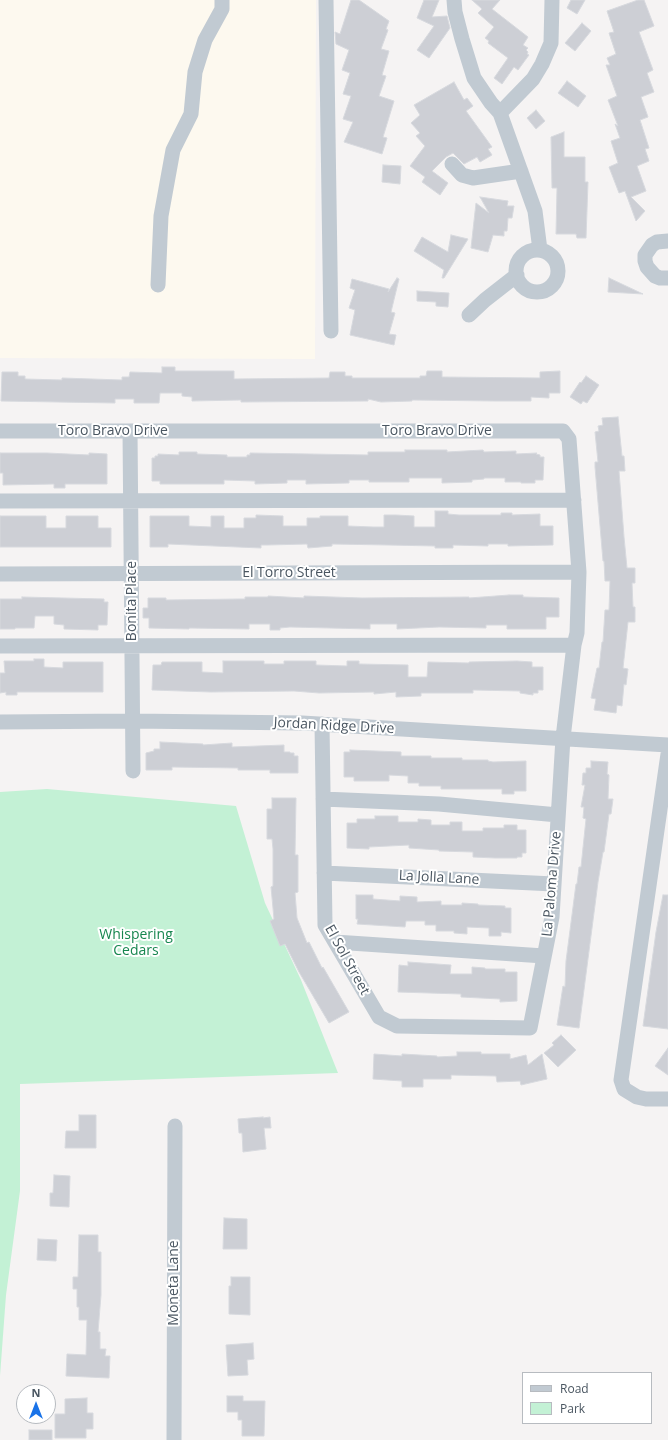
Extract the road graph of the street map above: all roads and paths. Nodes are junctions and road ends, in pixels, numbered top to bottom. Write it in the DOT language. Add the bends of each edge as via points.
graph roads {
  1 [pos="222,0"];
  2 [pos="326,0"];
  3 [pos="454,0"];
  4 [pos="552,0"];
  5 [pos="500,112"];
  6 [pos="452,164"];
  7 [pos="521,171"];
  8 [pos="668,241"];
  9 [pos="540,250"];
  10 [pos="517,275"];
  11 [pos="668,278"];
  12 [pos="158,285"];
  13 [pos="469,315"];
  14 [pos="331,331"];
  15 [pos="0,431"];
  16 [pos="130,431"];
  17 [pos="574,500"];
  18 [pos="0,501"];
  19 [pos="131,501"];
  20 [pos="578,572"];
  21 [pos="132,573"];
  22 [pos="0,574"];
  23 [pos="574,645"];
  24 [pos="0,646"];
  25 [pos="132,647"];
  26 [pos="132,721"];
  27 [pos="0,722"];
  28 [pos="322,724"];
  29 [pos="564,738"];
  30 [pos="668,745"];
  31 [pos="668,754"];
  32 [pos="133,771"];
  33 [pos="323,798"];
  34 [pos="558,815"];
  35 [pos="324,873"];
  36 [pos="554,884"];
  37 [pos="336,942"];
  38 [pos="544,956"];
  39 [pos="530,1028"];
  40 [pos="668,1099"];
  41 [pos="175,1126"];
  42 [pos="174,1440"];
  1 -- 12 [label="street" via="222,9 205,40 195,72 191,114 173,150 162,216"];
  2 -- 14 [label="street"];
  3 -- 5 [label="street" via="455,12 474,78"];
  4 -- 5 [label="street" via="551,43 542,64 533,79"];
  5 -- 7 [label="street"];
  6 -- 7 [label="street" via="462,175 473,178"];
  7 -- 9 [label="street" via="535,210"];
  8 -- 11 [label="street" via="652,245 645,261 655,276"];
  9 -- 10 [label="street" via="529,251 523,255 516,266"];
  9 -- 10 [label="street" via="549,253 558,265 554,285 541,292 534,292 522,286"];
  10 -- 13 [label="street"];
  15 -- 16 [label="street, Toro Bravo Drive"];
  16 -- 17 [label="street, Toro Bravo Drive" via="563,431 569,439"];
  16 -- 19 [label="street, Bonita Place"];
  17 -- 19 [label="street"];
  17 -- 20 [label="street, Toro Bravo Drive"];
  18 -- 19 [label="street"];
  19 -- 21 [label="street, Bonita Place"];
  20 -- 21 [label="street, El Torro Street"];
  20 -- 23 [label="street, Toro Bravo Drive" via="578,633"];
  21 -- 22 [label="street, El Torro Street"];
  21 -- 25 [label="street, Bonita Place"];
  23 -- 25 [label="street"];
  23 -- 29 [label="street, Toro Bravo Drive"];
  24 -- 25 [label="street"];
  25 -- 26 [label="street, Bonita Place"];
  26 -- 27 [label="street, Jordan Ridge Drive"];
  26 -- 28 [label="street, Jordan Ridge Drive"];
  26 -- 32 [label="street, Bonita Place"];
  28 -- 29 [label="street, Jordan Ridge Drive"];
  28 -- 33 [label="street, El Sol Street"];
  29 -- 30 [label="street, Jordan Ridge Drive"];
  29 -- 34 [label="street, La Paloma Drive"];
  31 -- 40 [label="street" via="621,1080 624,1089 636,1097"];
  33 -- 34 [label="street" via="439,804"];
  33 -- 35 [label="street, El Sol Street"];
  34 -- 36 [label="street, La Paloma Drive"];
  35 -- 36 [label="street, La Jolla Lane"];
  35 -- 37 [label="street, El Sol Street" via="325,925"];
  36 -- 38 [label="street, La Paloma Drive" via="552,917"];
  37 -- 38 [label="street"];
  37 -- 39 [label="street, El Sol Street" via="379,1016 397,1026"];
  38 -- 39 [label="street, La Paloma Drive"];
  41 -- 42 [label="street, Moneta Lane"];
}
